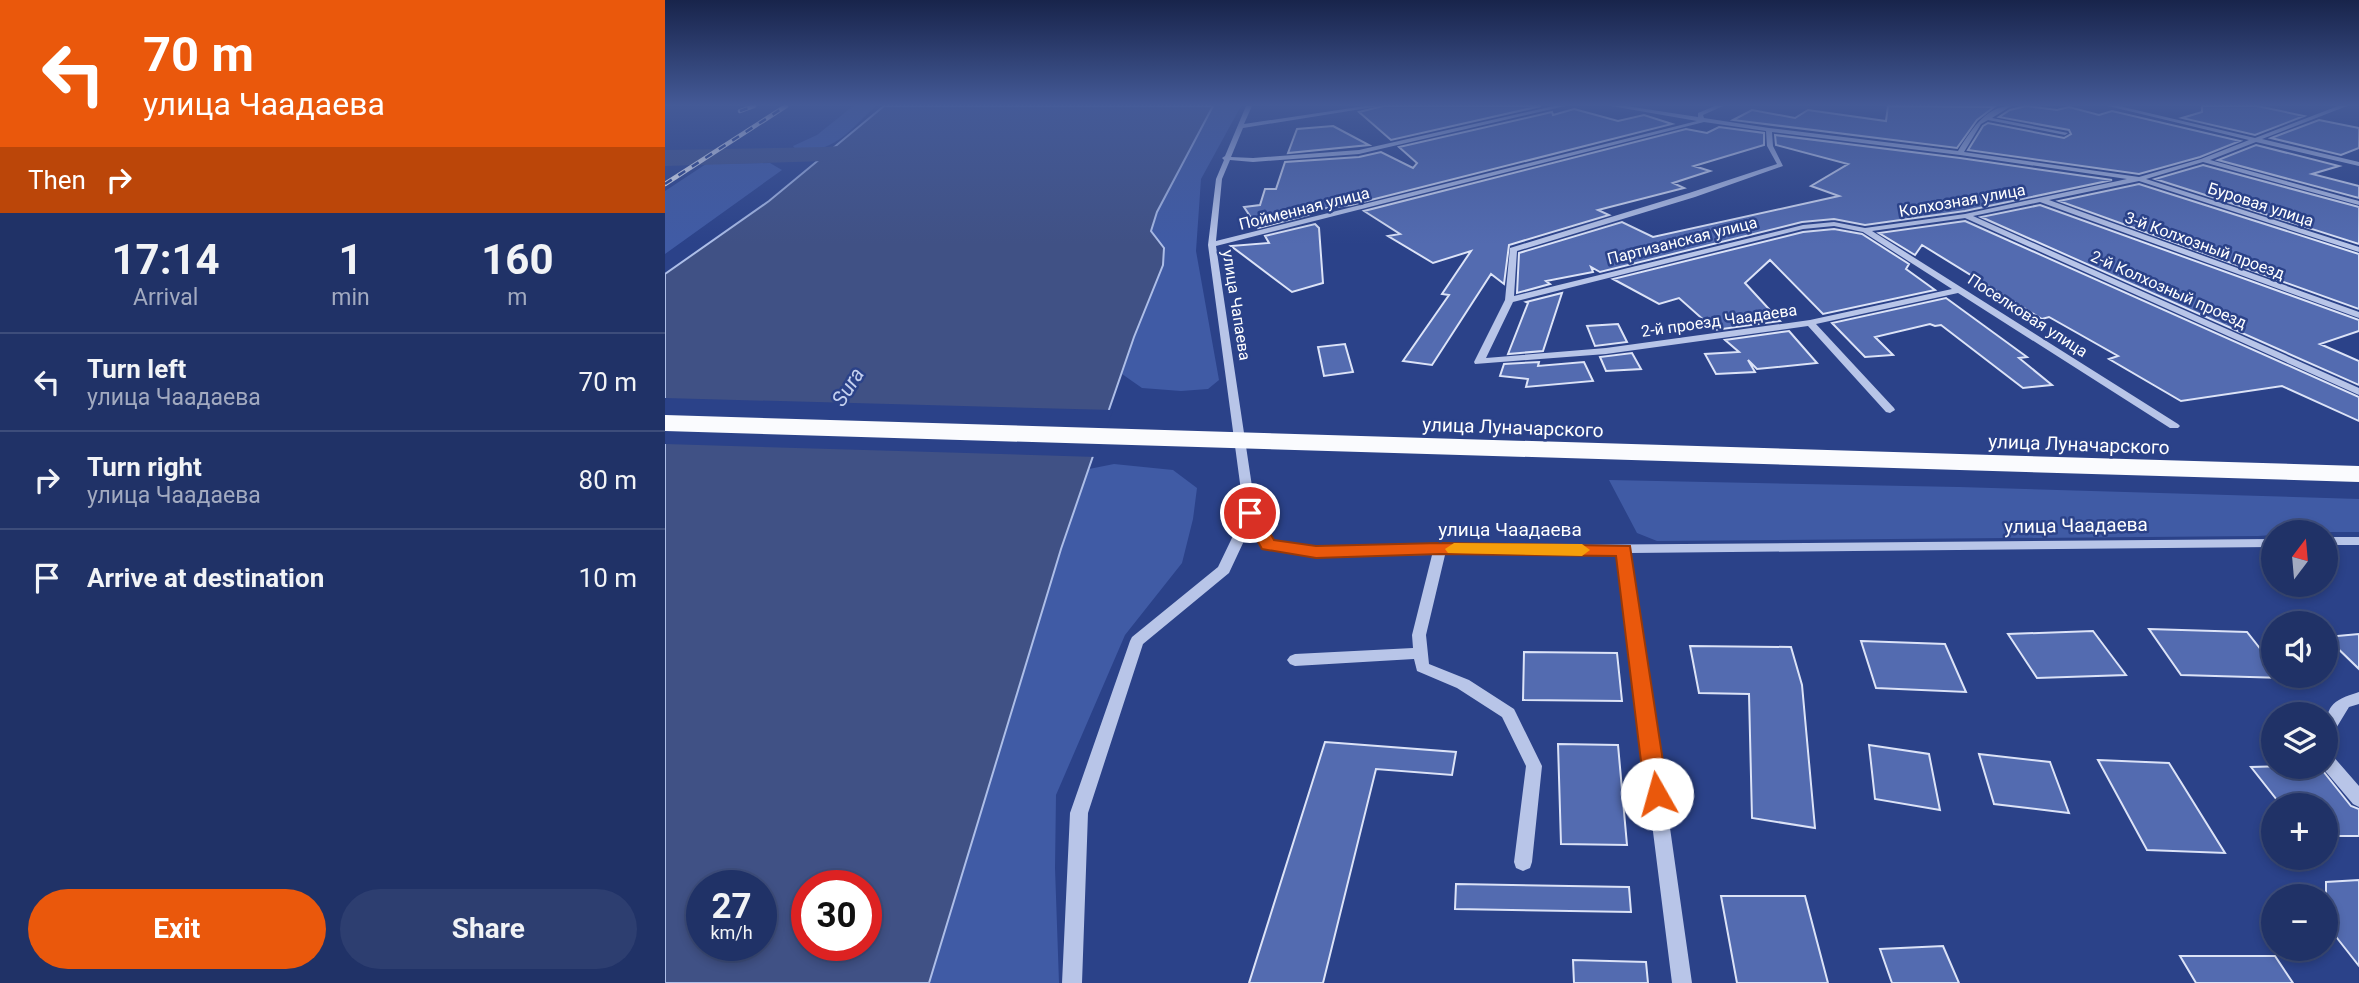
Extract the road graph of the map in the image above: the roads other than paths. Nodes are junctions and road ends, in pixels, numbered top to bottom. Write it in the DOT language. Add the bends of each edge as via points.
graph roads {
  1 [pos="1228,152"];
  2 [pos="1360,152"];
  3 [pos="1581,152"];
  4 [pos="1773,152"];
  5 [pos="1951,152"];
  6 [pos="2225,152"];
  7 [pos="2304,152"];
  8 [pos="1960,153"];
  9 [pos="1225,158"];
  10 [pos="2203,160"];
  11 [pos="2359,164"];
  12 [pos="2139,180"];
  13 [pos="2041,200"];
  14 [pos="2359,203"];
  15 [pos="1965,216"];
  16 [pos="1865,229"];
  17 [pos="1212,246"];
  18 [pos="2359,250"];
  19 [pos="1959,290"];
  20 [pos="1509,300"];
  21 [pos="2359,315"];
  22 [pos="1810,323"];
  23 [pos="2359,392"];
  24 [pos="1890,410"];
  25 [pos="665,423"];
  26 [pos="2173,426"];
  27 [pos="2359,474"];
  28 [pos="1250,513"];
  29 [pos="2338,541"];
  30 [pos="2359,541"];
  31 [pos="2261,543"];
  32 [pos="1440,549"];
  33 [pos="1624,550"];
  34 [pos="1420,653"];
  35 [pos="1295,660"];
  36 [pos="2359,698"];
  37 [pos="2338,711"];
  38 [pos="2338,774"];
  39 [pos="2359,799"];
  40 [pos="1523,862"];
  41 [pos="1072,983"];
  42 [pos="1682,983"];
  1 -- 9 [label="street, улица Чапаева"];
  2 -- 9 [label="street"];
  3 -- 17 [label="street, Пойменная улица"];
  4 -- 20 [label="street" via="1781,165 1513,250"];
  5 -- 8 [label="street, Буровая улица"];
  6 -- 10 [label="street, Колхозная улица"];
  7 -- 11 [label="street"];
  8 -- 12 [label="street, Буровая улица"];
  9 -- 17 [label="street, улица Чапаева"];
  10 -- 12 [label="street, Колхозная улица"];
  10 -- 14 [label="street"];
  12 -- 13 [label="street, Колхозная улица"];
  12 -- 18 [label="street, Буровая улица"];
  13 -- 15 [label="street, Колхозная улица"];
  13 -- 21 [label="street, 3-й Колхозный проезд"];
  15 -- 16 [label="street, Колхозная улица"];
  15 -- 23 [label="street, 2-й Колхозный проезд"];
  16 -- 19 [label="street, Поселковая улица"];
  16 -- 20 [label="street, Партизанская улица" via="1803,227"];
  17 -- 28 [label="street, улица Чапаева"];
  19 -- 22 [label="street, 2-й проезд Чаадаева"];
  19 -- 26 [label="street, Поселковая улица"];
  20 -- 22 [label="street, 2-й проезд Чаадаева" via="1479,362 1606,351"];
  22 -- 24 [label="street"];
  25 -- 27 [label="main road, улица Луначарского, bridge"];
  28 -- 32 [label="street, улица Чаадаева" via="1268,545 1316,552"];
  28 -- 41 [label="street" via="1224,570 1137,641 1079,813"];
  29 -- 30 [label="street"];
  31 -- 33 [label="street, улица Чаадаева"];
  32 -- 33 [label="street, улица Чаадаева"];
  32 -- 34 [label="street" via="1419,635"];
  33 -- 42 [label="street"];
  34 -- 35 [label="street"];
  34 -- 40 [label="street" via="1422,667 1463,684 1508,713 1534,766"];
  36 -- 37 [label="street" via="2343,703"];
  38 -- 39 [label="street"];
}
